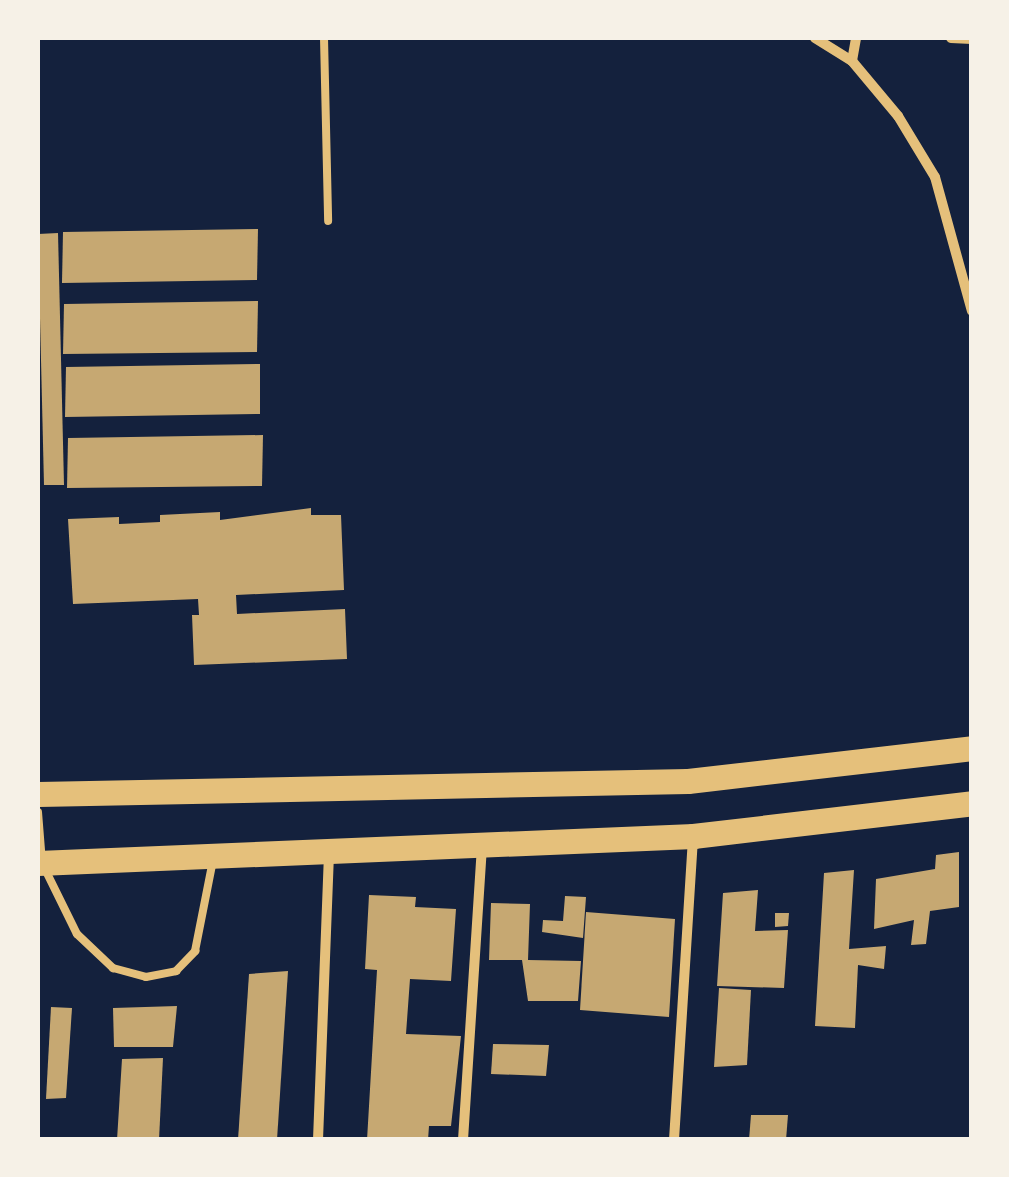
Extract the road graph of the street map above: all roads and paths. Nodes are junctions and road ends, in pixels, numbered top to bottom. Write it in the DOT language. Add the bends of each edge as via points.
graph roads {
  1 [pos="324,38"];
  2 [pos="815,38"];
  3 [pos="856,38"];
  4 [pos="950,38"];
  5 [pos="972,39"];
  6 [pos="852,60"];
  7 [pos="328,221"];
  8 [pos="968,287"];
  9 [pos="972,311"];
  10 [pos="972,748"];
  11 [pos="38,794"];
  12 [pos="972,803"];
  13 [pos="38,812"];
  14 [pos="694,836"];
  15 [pos="482,845"];
  16 [pos="329,852"];
  17 [pos="213,856"];
  18 [pos="40,863"];
  19 [pos="318,1140"];
  20 [pos="463,1140"];
  21 [pos="674,1140"];
  1 -- 7 [label="lane"];
  2 -- 6 [label="street"];
  3 -- 6 [label="street"];
  4 -- 5 [label="street"];
  6 -- 8 [label="street" via="898,116 935,177"];
  8 -- 9 [label="street"];
  10 -- 11 [label="main road" via="688,781"];
  12 -- 14 [label="main road"];
  13 -- 18 [label="lane"];
  14 -- 15 [label="main road"];
  14 -- 21 [label="street"];
  15 -- 16 [label="main road"];
  15 -- 20 [label="street"];
  16 -- 17 [label="main road"];
  16 -- 19 [label="street"];
  17 -- 18 [label="main road"];
  17 -- 18 [label="lane" via="195,951 176,970 146,977 113,968 77,934"];
}
